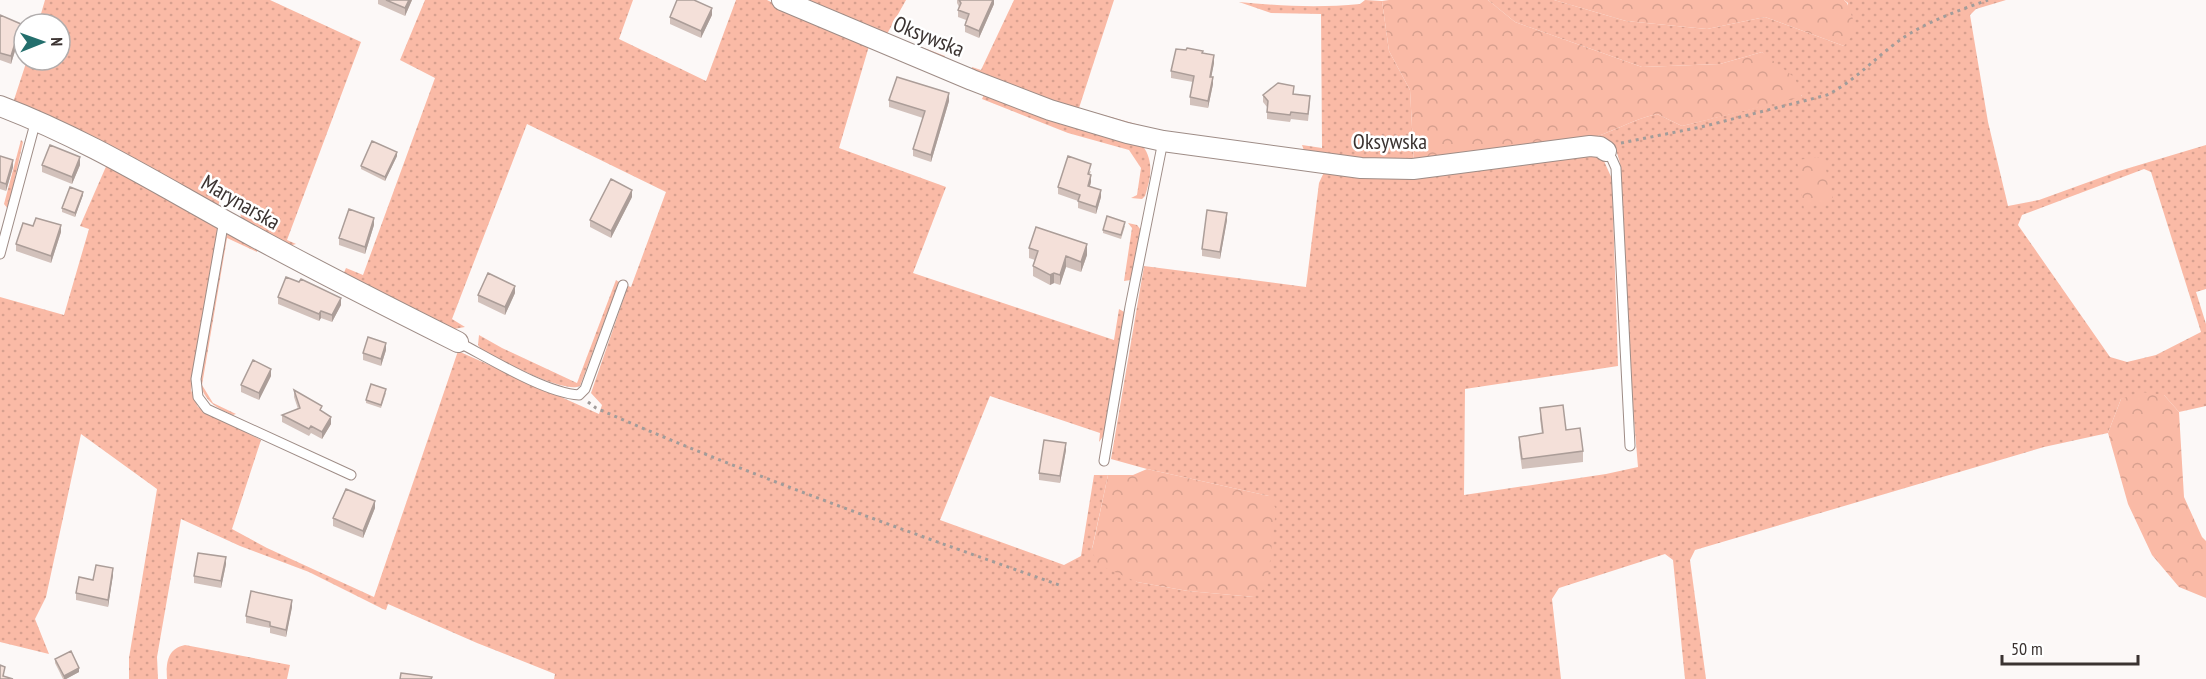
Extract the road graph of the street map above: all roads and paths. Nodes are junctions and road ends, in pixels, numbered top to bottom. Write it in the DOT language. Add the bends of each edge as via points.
graph roads {
  1 [pos="782,0"];
  2 [pos="1988,0"];
  3 [pos="0,106"];
  4 [pos="36,120"];
  5 [pos="1163,141"];
  6 [pos="1606,151"];
  7 [pos="224,220"];
  8 [pos="0,254"];
  9 [pos="623,285"];
  10 [pos="458,342"];
  11 [pos="579,395"];
  12 [pos="1630,446"];
  13 [pos="1104,461"];
  14 [pos="351,475"];
  15 [pos="1062,586"];
  1 -- 5 [label="street, Oksywska" via="1050,110"];
  2 -- 6 [label="path" via="1905,36 1844,87 1827,95 1701,127 1624,141"];
  3 -- 4 [label="street, Marynarska"];
  4 -- 7 [label="street, Marynarska" via="114,157"];
  4 -- 8 [label="lane"];
  5 -- 6 [label="street, Oksywska" via="1386,169 1413,169 1590,146"];
  5 -- 13 [label="lane"];
  6 -- 12 [label="lane" via="1616,168"];
  7 -- 10 [label="street, Marynarska"];
  7 -- 14 [label="lane" via="196,379 198,397 207,409"];
  9 -- 11 [label="lane" via="585,389"];
  10 -- 11 [label="lane" via="556,390"];
  11 -- 15 [label="path" via="596,408 683,446"];
}
